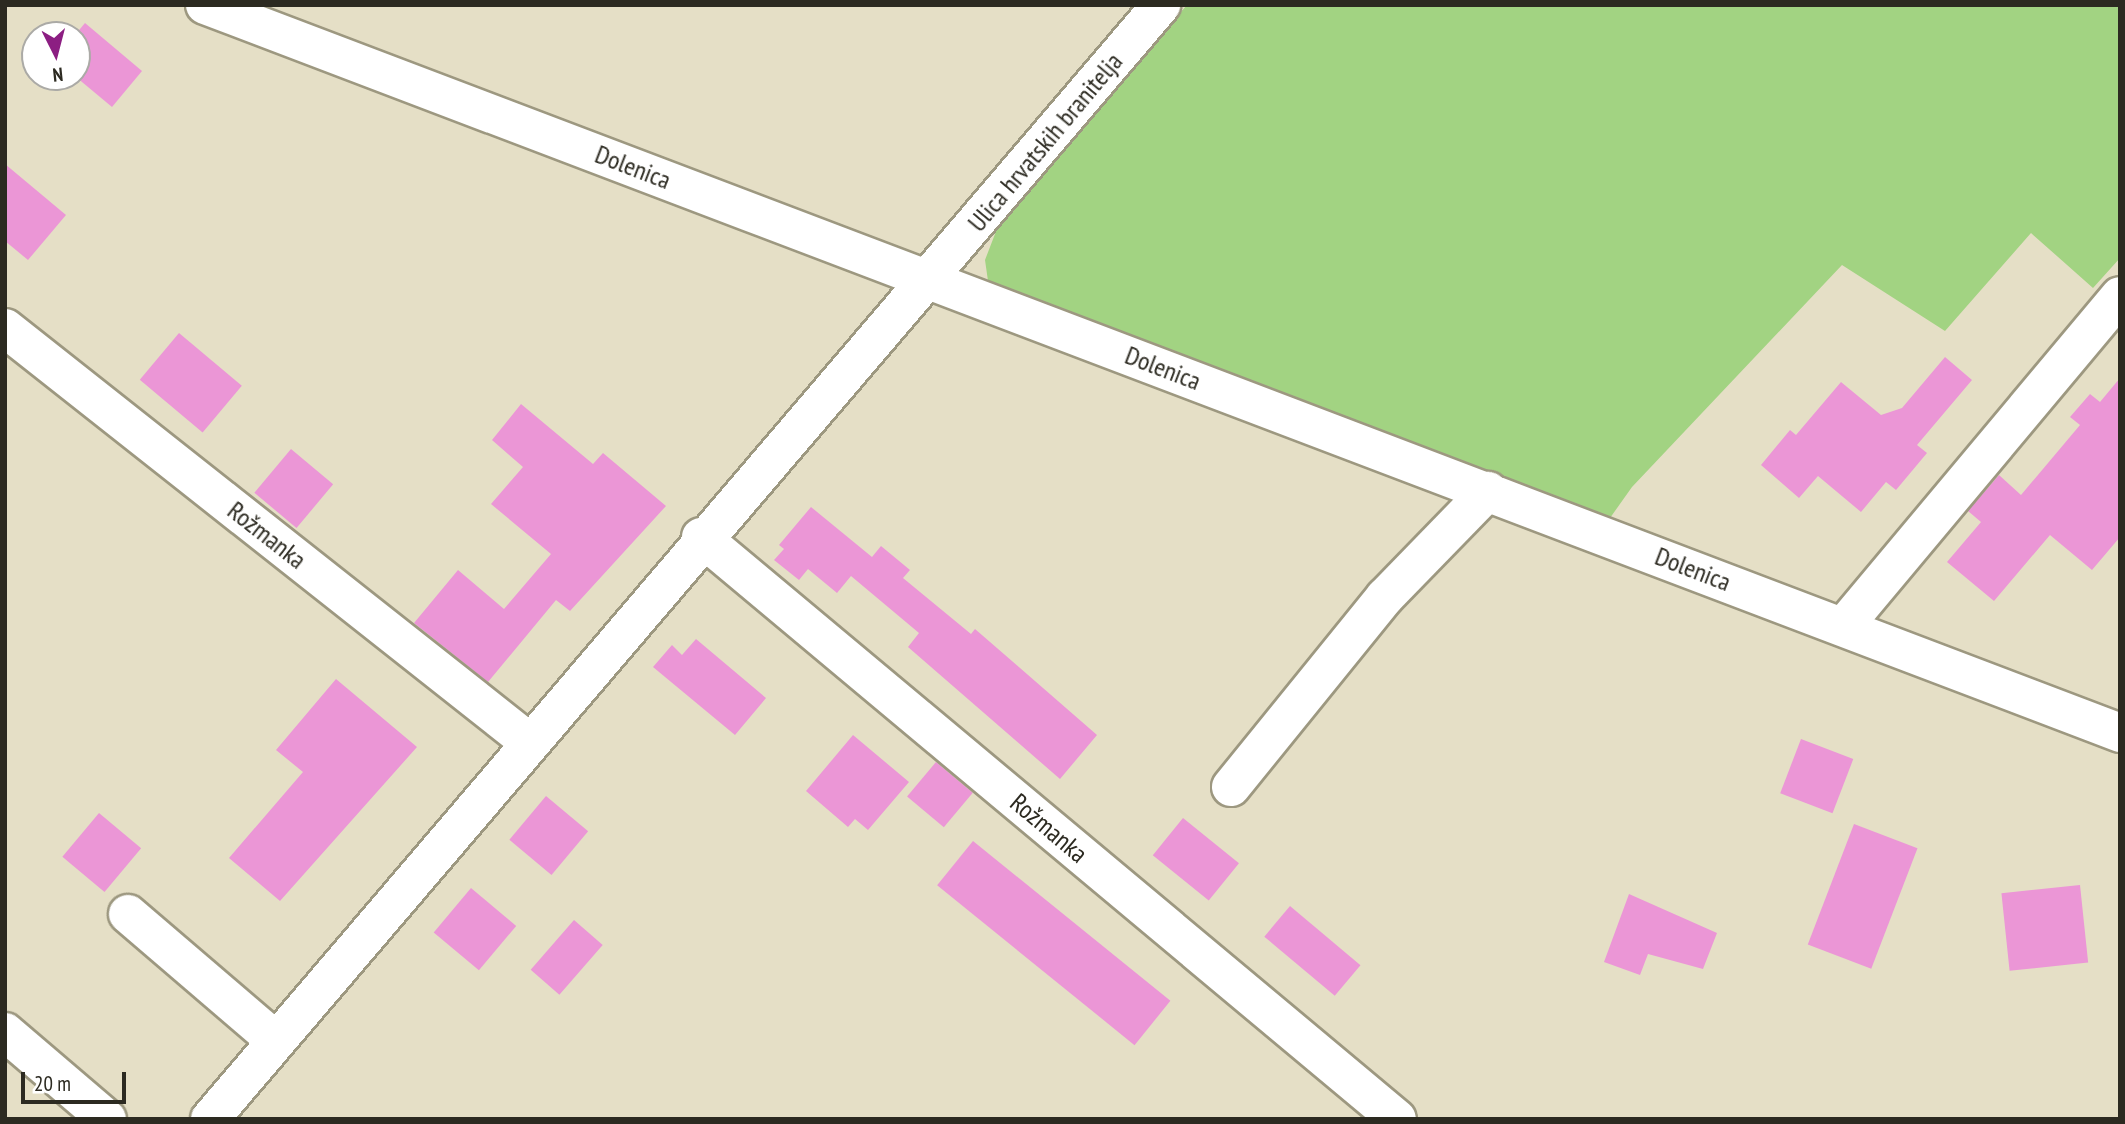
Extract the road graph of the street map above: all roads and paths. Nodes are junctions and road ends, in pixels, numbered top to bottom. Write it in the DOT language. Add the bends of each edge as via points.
graph roads {
  1 [pos="205,5"];
  2 [pos="1161,5"];
  3 [pos="928,279"];
  4 [pos="2120,296"];
  5 [pos="5,328"];
  6 [pos="1488,491"];
  7 [pos="701,537"];
  8 [pos="1844,626"];
  9 [pos="2120,733"];
  10 [pos="529,742"];
  11 [pos="1231,787"];
  12 [pos="128,914"];
  13 [pos="5,1032"];
  14 [pos="276,1041"];
  15 [pos="107,1119"];
  16 [pos="210,1119"];
  17 [pos="1397,1119"];
  1 -- 3 [label="street, Dolenica"];
  2 -- 3 [label="street, Ulica hrvatskih branitelja"];
  3 -- 6 [label="street, Dolenica"];
  3 -- 7 [label="street"];
  4 -- 8 [label="street"];
  5 -- 10 [label="street, Rožmanka"];
  6 -- 8 [label="street, Dolenica"];
  6 -- 11 [label="street" via="1385,597"];
  7 -- 10 [label="street"];
  7 -- 17 [label="street, Rožmanka"];
  8 -- 9 [label="street, Dolenica"];
  10 -- 14 [label="street"];
  12 -- 14 [label="street"];
  13 -- 15 [label="street"];
  14 -- 16 [label="street"];
}
